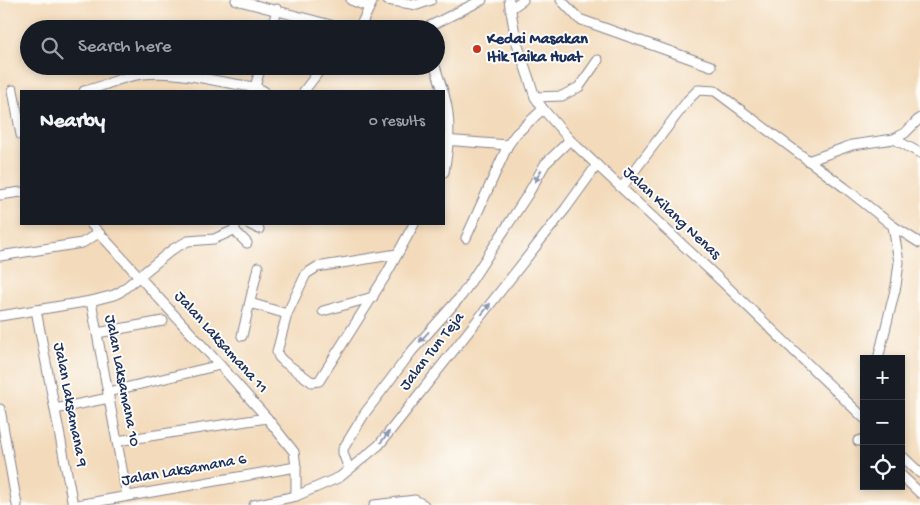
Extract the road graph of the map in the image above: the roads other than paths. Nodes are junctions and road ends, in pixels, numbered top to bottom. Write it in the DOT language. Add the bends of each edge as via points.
graph roads {
  1 [pos="236,0"];
  2 [pos="352,0"];
  3 [pos="387,0"];
  4 [pos="431,0"];
  5 [pos="482,0"];
  6 [pos="523,0"];
  7 [pos="561,0"];
  8 [pos="509,2"];
  9 [pos="371,3"];
  10 [pos="277,9"];
  11 [pos="274,20"];
  12 [pos="314,20"];
  13 [pos="363,20"];
  14 [pos="442,20"];
  15 [pos="598,60"];
  16 [pos="711,66"];
  17 [pos="138,75"];
  18 [pos="168,75"];
  19 [pos="258,75"];
  20 [pos="316,75"];
  21 [pos="438,75"];
  22 [pos="254,89"];
  23 [pos="13,90"];
  24 [pos="87,90"];
  25 [pos="305,90"];
  26 [pos="442,90"];
  27 [pos="535,97"];
  28 [pos="445,99"];
  29 [pos="543,109"];
  30 [pos="920,118"];
  31 [pos="20,130"];
  32 [pos="894,139"];
  33 [pos="447,140"];
  34 [pos="570,140"];
  35 [pos="508,145"];
  36 [pos="920,153"];
  37 [pos="445,161"];
  38 [pos="808,161"];
  39 [pos="597,166"];
  40 [pos="622,187"];
  41 [pos="20,192"];
  42 [pos="0,195"];
  43 [pos="92,225"];
  44 [pos="251,225"];
  45 [pos="413,225"];
  46 [pos="893,226"];
  47 [pos="235,227"];
  48 [pos="259,229"];
  49 [pos="99,233"];
  50 [pos="466,238"];
  51 [pos="247,243"];
  52 [pos="920,243"];
  53 [pos="397,254"];
  54 [pos="0,256"];
  55 [pos="258,267"];
  56 [pos="139,277"];
  57 [pos="372,297"];
  58 [pos="91,301"];
  59 [pos="250,303"];
  60 [pos="36,310"];
  61 [pos="323,311"];
  62 [pos="286,314"];
  63 [pos="0,316"];
  64 [pos="163,321"];
  65 [pos="96,333"];
  66 [pos="242,336"];
  67 [pos="879,355"];
  68 [pos="220,365"];
  69 [pos="108,395"];
  70 [pos="55,409"];
  71 [pos="860,411"];
  72 [pos="0,413"];
  73 [pos="267,418"];
  74 [pos="117,441"];
  75 [pos="905,459"];
  76 [pos="296,467"];
  77 [pos="349,469"];
  78 [pos="920,473"];
  79 [pos="905,479"];
  80 [pos="910,483"];
  81 [pos="920,493"];
  82 [pos="128,496"];
  83 [pos="296,496"];
  84 [pos="273,504"];
  85 [pos="17,505"];
  86 [pos="73,505"];
  87 [pos="77,505"];
  88 [pos="254,505"];
  89 [pos="374,505"];
  90 [pos="424,505"];
  1 -- 10 [label="street"];
  2 -- 9 [label="street"];
  3 -- 4 [label="street" via="418,5"];
  5 -- 14 [label="street"];
  6 -- 8 [label="street"];
  7 -- 16 [label="street" via="579,19"];
  8 -- 27 [label="street, Jalan Kilang Nenas" via="516,40"];
  9 -- 13 [label="street"];
  10 -- 11 [label="street"];
  10 -- 12 [label="street"];
  15 -- 27 [label="street" via="579,87 562,96"];
  17 -- 24 [label="street"];
  18 -- 22 [label="street" via="194,76"];
  19 -- 22 [label="street"];
  20 -- 25 [label="street"];
  21 -- 26 [label="street"];
  23 -- 31 [label="street"];
  27 -- 29 [label="street, Jalan Kilang Nenas"];
  28 -- 33 [label="street" via="449,111"];
  29 -- 34 [label="street, Jalan Kilang Nenas"];
  29 -- 35 [label="street"];
  30 -- 32 [label="street" via="906,133"];
  32 -- 36 [label="street"];
  32 -- 38 [label="street" via="852,145"];
  33 -- 35 [label="street"];
  33 -- 37 [label="street"];
  34 -- 39 [label="street, Jalan Kilang Nenas"];
  34 -- 77 [label="street, one-way" via="545,164 462,295 412,351 366,413 343,449"];
  35 -- 50 [label="street"];
  38 -- 40 [label="street" via="714,91 698,90"];
  38 -- 46 [label="street"];
  39 -- 40 [label="street, Jalan Kilang Nenas"];
  77 -- 39 [label="street, Jalan Tun Teja, one-way" via="379,445"];
  40 -- 71 [label="street, Jalan Kilang Nenas"];
  41 -- 42 [label="street"];
  43 -- 49 [label="street, Jalan Laksamana 11"];
  44 -- 48 [label="street"];
  45 -- 53 [label="street"];
  46 -- 52 [label="street"];
  46 -- 67 [label="street" via="899,262"];
  47 -- 51 [label="street"];
  47 -- 56 [label="street" via="214,240 188,241"];
  49 -- 54 [label="street" via="82,243"];
  49 -- 56 [label="street, Jalan Laksamana 11"];
  53 -- 57 [label="street"];
  53 -- 62 [label="street" via="310,270"];
  55 -- 59 [label="street"];
  56 -- 58 [label="street" via="120,292"];
  56 -- 68 [label="street, Jalan Laksamana 11"];
  57 -- 61 [label="street"];
  57 -- 62 [label="street" via="316,382 310,381 278,355"];
  58 -- 60 [label="street"];
  58 -- 65 [label="street, Jalan Laksamana 10"];
  59 -- 62 [label="street"];
  59 -- 66 [label="street"];
  60 -- 63 [label="street"];
  60 -- 70 [label="street, Jalan Laksamana 9"];
  64 -- 65 [label="street"];
  65 -- 69 [label="street, Jalan Laksamana 10"];
  68 -- 69 [label="street"];
  68 -- 73 [label="street, Jalan Laksamana 11"];
  69 -- 70 [label="street"];
  69 -- 74 [label="street, Jalan Laksamana 10"];
  70 -- 86 [label="street, Jalan Laksamana 9"];
  72 -- 85 [label="street"];
  73 -- 74 [label="street"];
  73 -- 76 [label="street, Jalan Laksamana 11" via="294,452"];
  74 -- 82 [label="street, Jalan Laksamana 10"];
  75 -- 78 [label="street"];
  76 -- 82 [label="street, Jalan Laksamana 6"];
  76 -- 83 [label="street, Jalan Laksamana 11"];
  77 -- 83 [label="street, Jalan Tun Teja" via="340,477"];
  78 -- 80 [label="street"];
  79 -- 80 [label="street"];
  80 -- 81 [label="street"];
  82 -- 87 [label="street, Jalan Laksamana 6"];
  83 -- 84 [label="street, Jalan Tun Teja"];
  84 -- 88 [label="street, Jalan Tun Teja"];
  89 -- 90 [label="street" via="415,500"];
}
